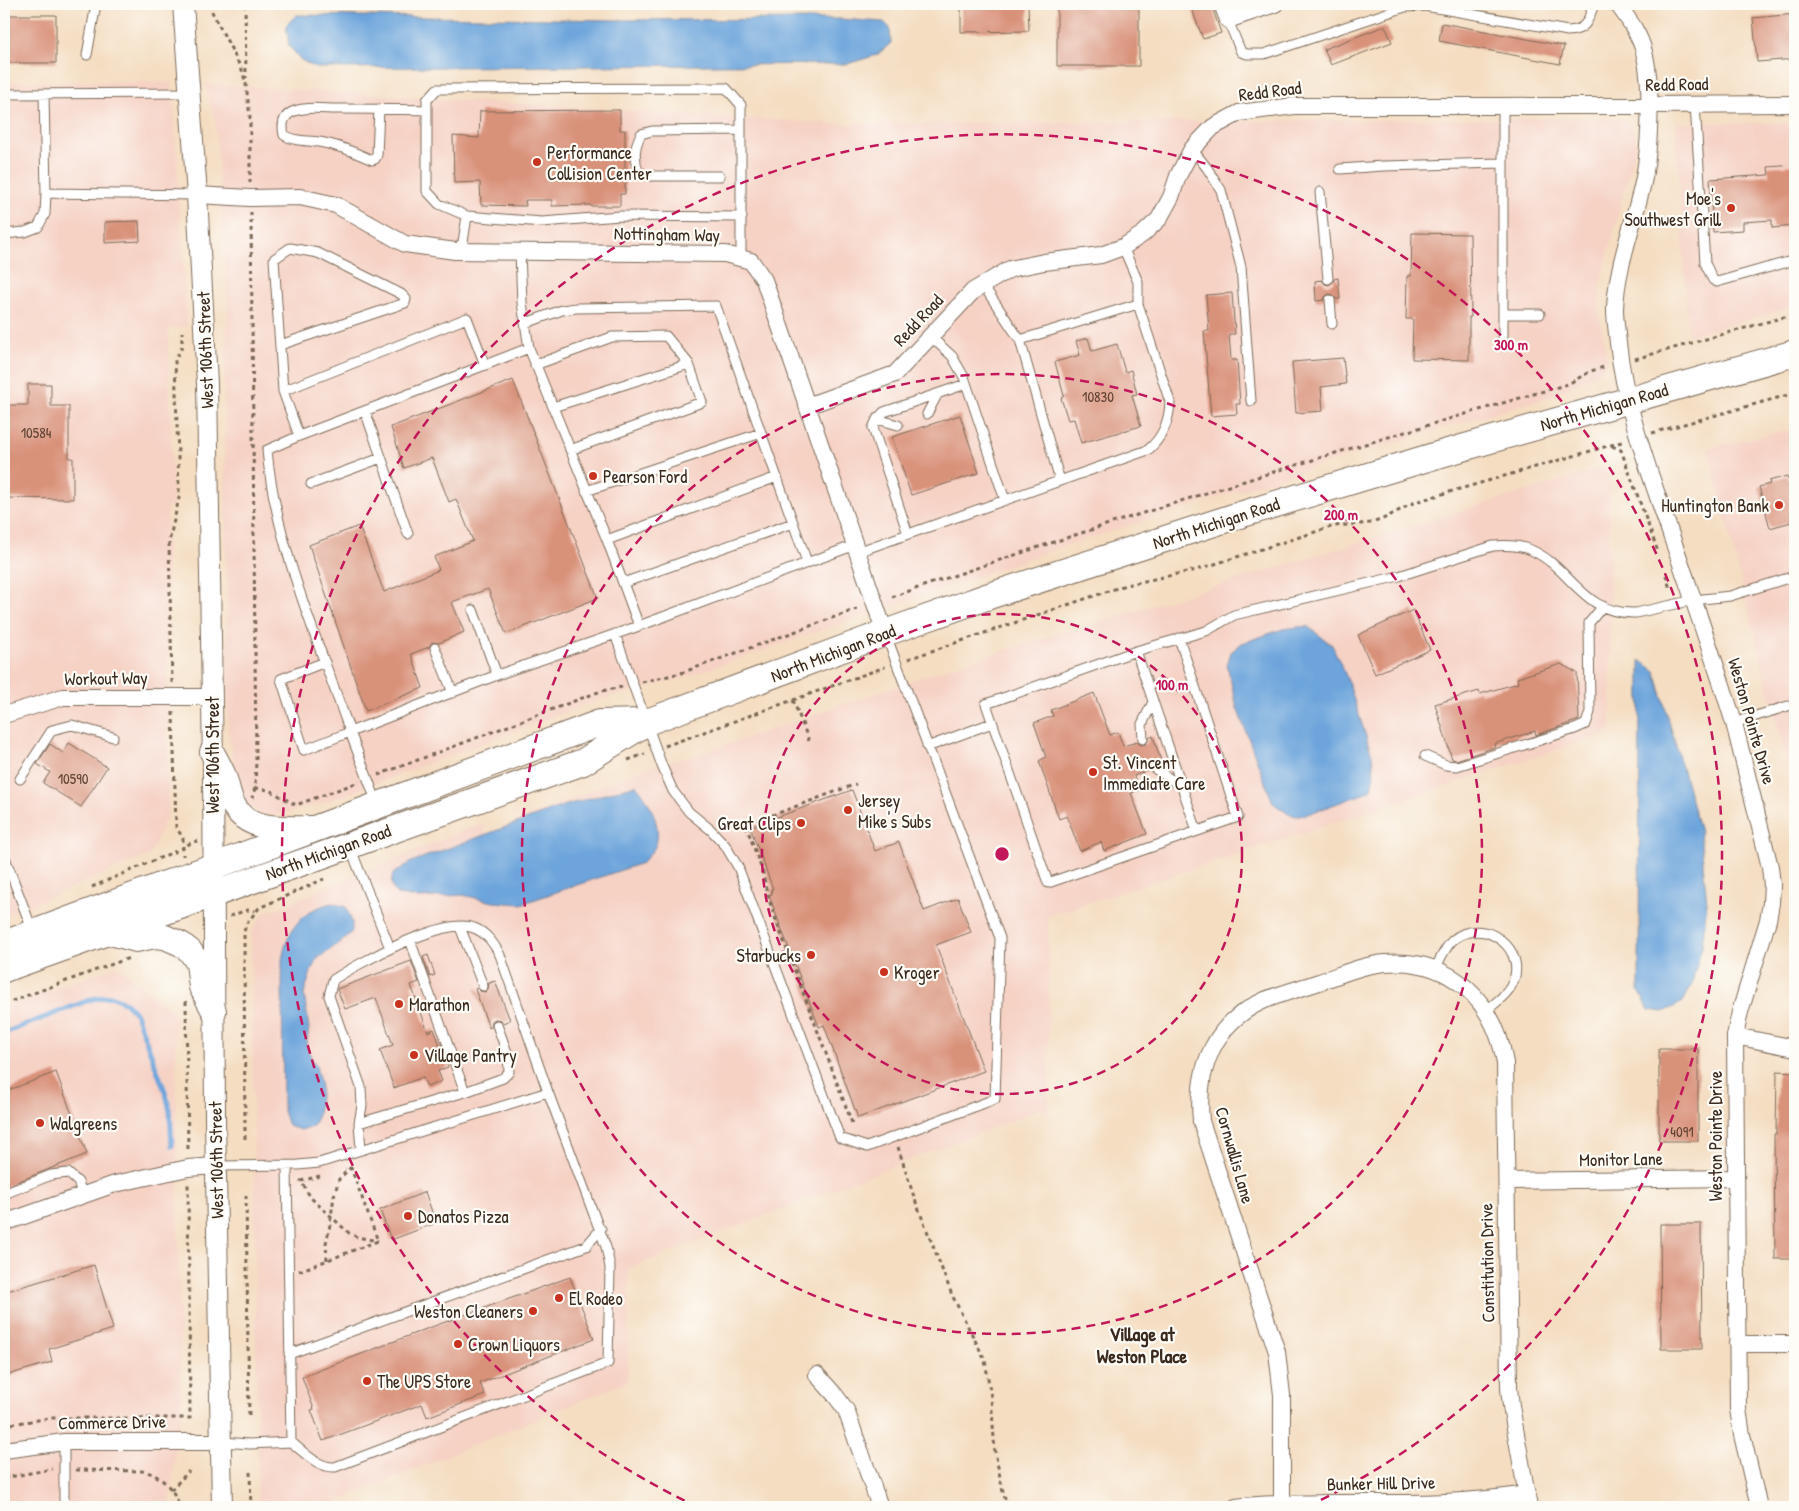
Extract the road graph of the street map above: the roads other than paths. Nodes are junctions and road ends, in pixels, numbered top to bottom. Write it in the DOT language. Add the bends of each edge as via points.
graph roads {
  1 [pos="96,4"];
  2 [pos="183,4"];
  3 [pos="1222,4"];
  4 [pos="1275,4"];
  5 [pos="1594,4"];
  6 [pos="1616,4"];
  7 [pos="1386,8"];
  8 [pos="1228,20"];
  9 [pos="87,55"];
  10 [pos="190,93"];
  11 [pos="4,94"];
  12 [pos="44,94"];
  13 [pos="1649,104"];
  14 [pos="1695,104"];
  15 [pos="1795,104"];
  16 [pos="1503,106"];
  17 [pos="380,109"];
  18 [pos="427,110"];
  19 [pos="741,130"];
  20 [pos="1192,148"];
  21 [pos="1502,163"];
  22 [pos="1340,169"];
  23 [pos="720,176"];
  24 [pos="1320,192"];
  25 [pos="46,193"];
  26 [pos="197,195"];
  27 [pos="467,216"];
  28 [pos="742,218"];
  29 [pos="4,234"];
  30 [pos="1124,247"];
  31 [pos="456,251"];
  32 [pos="520,252"];
  33 [pos="741,258"];
  34 [pos="1795,260"];
  35 [pos="1328,279"];
  36 [pos="983,285"];
  37 [pos="1330,300"];
  38 [pos="1138,304"];
  39 [pos="1503,314"];
  40 [pos="1540,314"];
  41 [pos="526,323"];
  42 [pos="1332,324"];
  43 [pos="930,336"];
  44 [pos="1020,340"];
  45 [pos="280,345"];
  46 [pos="1503,346"];
  47 [pos="529,348"];
  48 [pos="1795,354"];
  49 [pos="689,364"];
  50 [pos="485,365"];
  51 [pos="536,365"];
  52 [pos="966,384"];
  53 [pos="283,392"];
  54 [pos="937,395"];
  55 [pos="1629,400"];
  56 [pos="1252,401"];
  57 [pos="807,406"];
  58 [pos="552,408"];
  59 [pos="365,411"];
  60 [pos="927,414"];
  61 [pos="877,419"];
  62 [pos="898,425"];
  63 [pos="761,433"];
  64 [pos="299,436"];
  65 [pos="570,450"];
  66 [pos="381,458"];
  67 [pos="777,477"];
  68 [pos="1060,481"];
  69 [pos="311,484"];
  70 [pos="586,491"];
  71 [pos="1005,500"];
  72 [pos="793,523"];
  73 [pos="408,534"];
  74 [pos="908,534"];
  75 [pos="607,540"];
  76 [pos="856,548"];
  77 [pos="807,562"];
  78 [pos="1795,576"];
  79 [pos="623,583"];
  80 [pos="1694,600"];
  81 [pos="1602,606"];
  82 [pos="473,610"];
  83 [pos="639,626"];
  84 [pos="885,633"];
  85 [pos="615,634"];
  86 [pos="1179,638"];
  87 [pos="435,648"];
  88 [pos="1136,651"];
  89 [pos="325,662"];
  90 [pos="497,675"];
  91 [pos="452,693"];
  92 [pos="212,697"];
  93 [pos="1153,702"];
  94 [pos="1788,706"];
  95 [pos="4,715"];
  96 [pos="647,722"];
  97 [pos="1734,723"];
  98 [pos="992,724"];
  99 [pos="350,732"];
  100 [pos="113,737"];
  101 [pos="1144,740"];
  102 [pos="927,747"];
  103 [pos="212,752"];
  104 [pos="1425,756"];
  105 [pos="1154,768"];
  106 [pos="20,779"];
  107 [pos="1182,787"];
  108 [pos="378,806"];
  109 [pos="318,828"];
  110 [pos="1197,831"];
  111 [pos="350,844"];
  112 [pos="4,855"];
  113 [pos="213,866"];
  114 [pos="213,894"];
  115 [pos="460,927"];
  116 [pos="107,932"];
  117 [pos="34,933"];
  118 [pos="410,940"];
  119 [pos="4,944"];
  120 [pos="390,948"];
  121 [pos="4,969"];
  122 [pos="1435,970"];
  123 [pos="483,986"];
  124 [pos="214,1011"];
  125 [pos="1490,1015"];
  126 [pos="497,1025"];
  127 [pos="1735,1036"];
  128 [pos="1795,1048"];
  129 [pos="465,1092"];
  130 [pos="548,1092"];
  131 [pos="359,1122"];
  132 [pos="361,1150"];
  133 [pos="216,1166"];
  134 [pos="287,1166"];
  135 [pos="1736,1178"];
  136 [pos="1506,1181"];
  137 [pos="4,1194"];
  138 [pos="83,1195"];
  139 [pos="4,1223"];
  140 [pos="601,1229"];
  141 [pos="1737,1344"];
  142 [pos="1795,1344"];
  143 [pos="289,1354"];
  144 [pos="818,1375"];
  145 [pos="64,1442"];
  146 [pos="221,1442"];
  147 [pos="291,1442"];
  148 [pos="4,1450"];
  149 [pos="1528,1501"];
  150 [pos="1282,1504"];
  151 [pos="64,1507"];
  152 [pos="222,1507"];
  153 [pos="880,1507"];
  154 [pos="1236,1507"];
  155 [pos="1760,1507"];
  1 -- 9 [label="lane"];
  2 -- 10 [label="street, West 106th Street"];
  3 -- 8 [label="street"];
  4 -- 8 [label="street"];
  5 -- 7 [label="lane" via="1587,23 1578,30 1568,31 1425,6"];
  6 -- 13 [label="street, Weston Pointe Drive" via="1633,26 1644,51"];
  7 -- 8 [label="lane" via="1264,54 1241,52"];
  10 -- 12 [label="lane"];
  10 -- 26 [label="street, West 106th Street"];
  11 -- 12 [label="lane"];
  12 -- 25 [label="lane"];
  13 -- 14 [label="street, Redd Road"];
  13 -- 16 [label="street, Redd Road"];
  13 -- 55 [label="street, Weston Pointe Drive" via="1648,146 1642,185 1615,309 1620,363"];
  14 -- 15 [label="street, Redd Road"];
  14 -- 34 [label="lane" via="1705,263 1713,280 1717,282"];
  16 -- 20 [label="street, Redd Road" via="1270,108 1239,113 1213,127"];
  16 -- 21 [label="lane"];
  17 -- 17 [label="lane" via="299,110 284,119 282,128 284,135 292,140 349,149 372,160 377,156"];
  17 -- 18 [label="lane"];
  18 -- 19 [label="lane" via="427,100 436,89 726,88 741,105"];
  18 -- 27 [label="lane" via="428,191 439,204"];
  19 -- 23 [label="lane" via="652,131 641,134 635,145 638,172 650,176"];
  19 -- 28 [label="lane"];
  20 -- 30 [label="street, Redd Road" via="1160,219"];
  20 -- 56 [label="lane" via="1221,190 1241,267"];
  21 -- 22 [label="lane"];
  21 -- 39 [label="lane"];
  24 -- 35 [label="lane"];
  25 -- 26 [label="lane"];
  25 -- 29 [label="lane" via="46,214 38,227"];
  26 -- 31 [label="street, Nottingham Way" via="300,197 336,205 405,244"];
  26 -- 92 [label="street, West 106th Street" via="207,384"];
  27 -- 28 [label="lane" via="542,222 620,216"];
  27 -- 31 [label="lane" via="464,242"];
  28 -- 33 [label="lane"];
  30 -- 36 [label="street, Redd Road" via="1101,255 1010,269"];
  30 -- 38 [label="lane" via="1138,282"];
  31 -- 32 [label="street, Nottingham Way"];
  32 -- 33 [label="street, Nottingham Way" via="725,254"];
  32 -- 41 [label="lane" via="520,287"];
  33 -- 57 [label="street, Nottingham Way" via="751,260 764,280"];
  36 -- 43 [label="street, Redd Road" via="973,291"];
  36 -- 44 [label="lane"];
  37 -- 42 [label="lane"];
  38 -- 44 [label="lane"];
  38 -- 68 [label="lane" via="1170,402 1164,430 1158,442 1148,450"];
  39 -- 40 [label="lane"];
  39 -- 46 [label="lane"];
  41 -- 47 [label="lane"];
  41 -- 63 [label="lane" via="576,308 716,306"];
  43 -- 52 [label="lane" via="952,356"];
  43 -- 57 [label="street, Redd Road" via="895,374"];
  44 -- 68 [label="lane"];
  45 -- 45 [label="lane" via="274,258 290,248 318,253 406,299 404,303"];
  45 -- 53 [label="lane"];
  47 -- 50 [label="lane"];
  47 -- 51 [label="lane"];
  48 -- 55 [label="main road, North Michigan Road"];
  49 -- 51 [label="lane" via="666,336 612,338"];
  49 -- 58 [label="lane"];
  49 -- 65 [label="lane" via="702,402"];
  50 -- 53 [label="lane" via="468,318"];
  50 -- 59 [label="lane"];
  51 -- 58 [label="lane"];
  52 -- 54 [label="lane"];
  52 -- 71 [label="lane"];
  53 -- 64 [label="lane"];
  54 -- 60 [label="lane"];
  54 -- 61 [label="lane" via="884,412"];
  55 -- 80 [label="street, Weston Pointe Drive" via="1637,438"];
  55 -- 84 [label="main road, North Michigan Road" via="1233,517"];
  57 -- 76 [label="street, Nottingham Way"];
  58 -- 65 [label="lane"];
  59 -- 64 [label="lane"];
  59 -- 66 [label="lane"];
  61 -- 62 [label="lane"];
  61 -- 74 [label="lane" via="873,428"];
  63 -- 67 [label="lane"];
  63 -- 70 [label="lane"];
  64 -- 89 [label="lane" via="267,450 270,482 293,570"];
  65 -- 70 [label="lane"];
  66 -- 69 [label="lane"];
  66 -- 73 [label="lane"];
  67 -- 72 [label="lane"];
  67 -- 75 [label="lane"];
  68 -- 71 [label="lane"];
  70 -- 75 [label="lane"];
  71 -- 74 [label="lane"];
  72 -- 77 [label="lane"];
  72 -- 79 [label="lane"];
  74 -- 76 [label="lane"];
  75 -- 79 [label="lane"];
  76 -- 77 [label="lane"];
  76 -- 84 [label="street, Nottingham Way"];
  77 -- 83 [label="lane"];
  78 -- 80 [label="lane" via="1730,596"];
  79 -- 83 [label="lane"];
  80 -- 81 [label="lane" via="1636,613"];
  80 -- 97 [label="street, Weston Pointe Drive"];
  81 -- 86 [label="lane" via="1581,592 1542,556 1530,549 1506,545 1481,549 1399,576 1234,615 1206,631"];
  81 -- 104 [label="lane" via="1589,623 1590,712 1586,724 1457,766"];
  82 -- 90 [label="lane"];
  83 -- 85 [label="lane"];
  84 -- 96 [label="main road, North Michigan Road"];
  84 -- 102 [label="lane"];
  85 -- 90 [label="lane"];
  85 -- 96 [label="lane"];
  86 -- 88 [label="lane"];
  86 -- 110 [label="lane" via="1238,817"];
  87 -- 91 [label="lane"];
  88 -- 93 [label="lane"];
  88 -- 98 [label="lane" via="986,704"];
  89 -- 99 [label="lane"];
  89 -- 99 [label="lane" via="281,679 304,750"];
  90 -- 91 [label="lane"];
  91 -- 99 [label="lane"];
  92 -- 95 [label="street, Workout Way" via="63,697"];
  92 -- 103 [label="street, West 106th Street"];
  93 -- 101 [label="lane" via="1142,724"];
  93 -- 107 [label="lane"];
  94 -- 97 [label="lane"];
  96 -- 102 [label="lane" via="673,791 689,812 725,845 738,867 840,1138 867,1147 995,1099 1000,938"];
  96 -- 108 [label="main road, North Michigan Road" via="600,723"];
  96 -- 111 [label="main road, North Michigan Road" via="583,762"];
  97 -- 127 [label="street, Weston Pointe Drive" via="1772,885 1768,920"];
  98 -- 102 [label="lane"];
  98 -- 110 [label="lane" via="1048,883"];
  99 -- 108 [label="lane"];
  100 -- 106 [label="lane" via="72,725 52,730"];
  103 -- 109 [label="main road" via="236,809 245,817 263,827"];
  103 -- 113 [label="street, West 106th Street"];
  105 -- 107 [label="lane"];
  107 -- 110 [label="lane"];
  108 -- 109 [label="main road, North Michigan Road"];
  109 -- 113 [label="main road, North Michigan Road"];
  111 -- 114 [label="main road, North Michigan Road"];
  111 -- 120 [label="lane"];
  112 -- 117 [label="lane"];
  113 -- 114 [label="street, West 106th Street"];
  113 -- 117 [label="main road, North Michigan Road"];
  114 -- 116 [label="main road, North Michigan Road"];
  114 -- 124 [label="street, West 106th Street"];
  115 -- 118 [label="lane"];
  115 -- 123 [label="lane"];
  115 -- 130 [label="lane" via="473,928 485,935 500,955"];
  116 -- 121 [label="main road, North Michigan Road"];
  116 -- 124 [label="main road" via="136,940 165,937 181,944 198,963 201,987"];
  117 -- 119 [label="main road, North Michigan Road"];
  118 -- 120 [label="lane"];
  118 -- 129 [label="lane"];
  120 -- 131 [label="lane" via="333,980 329,996 361,1087"];
  122 -- 125 [label="street, Cornwallis Lane" via="1470,990"];
  122 -- 125 [label="lane" via="1452,940 1461,935 1482,931 1500,938 1512,954 1515,977"];
  122 -- 150 [label="street, Cornwallis Lane" via="1413,964 1384,963 1266,1000 1233,1021 1221,1034 1206,1061 1200,1086 1201,1121 1272,1336 1280,1372"];
  124 -- 133 [label="street, West 106th Street"];
  125 -- 136 [label="street, Constitution Drive" via="1506,1063"];
  126 -- 129 [label="lane" via="508,1055 509,1072 504,1078"];
  127 -- 128 [label="street"];
  127 -- 135 [label="street, Weston Pointe Drive"];
  129 -- 131 [label="lane"];
  130 -- 132 [label="lane"];
  130 -- 140 [label="lane"];
  131 -- 132 [label="lane"];
  132 -- 134 [label="lane" via="319,1163"];
  133 -- 134 [label="lane"];
  133 -- 138 [label="street" via="159,1174"];
  133 -- 146 [label="street, West 106th Street"];
  134 -- 143 [label="lane"];
  135 -- 136 [label="street, Monitor Lane"];
  135 -- 141 [label="street, Weston Pointe Drive"];
  136 -- 149 [label="street, Constitution Drive" via="1510,1406"];
  137 -- 138 [label="lane" via="51,1175 68,1173 78,1182"];
  138 -- 139 [label="street"];
  140 -- 143 [label="lane" via="586,1246"];
  140 -- 147 [label="lane" via="610,1267 608,1363 335,1467 320,1464"];
  141 -- 142 [label="street"];
  141 -- 155 [label="street, Weston Pointe Drive" via="1738,1409"];
  143 -- 147 [label="lane"];
  144 -- 153 [label="street" via="846,1410"];
  145 -- 146 [label="street, Commerce Drive"];
  145 -- 148 [label="street, Commerce Drive"];
  145 -- 151 [label="lane"];
  146 -- 147 [label="lane"];
  146 -- 152 [label="street, West 106th Street"];
  149 -- 150 [label="street, Bunker Hill Drive"];
  150 -- 154 [label="street, Bunker Hill Drive"];
}
